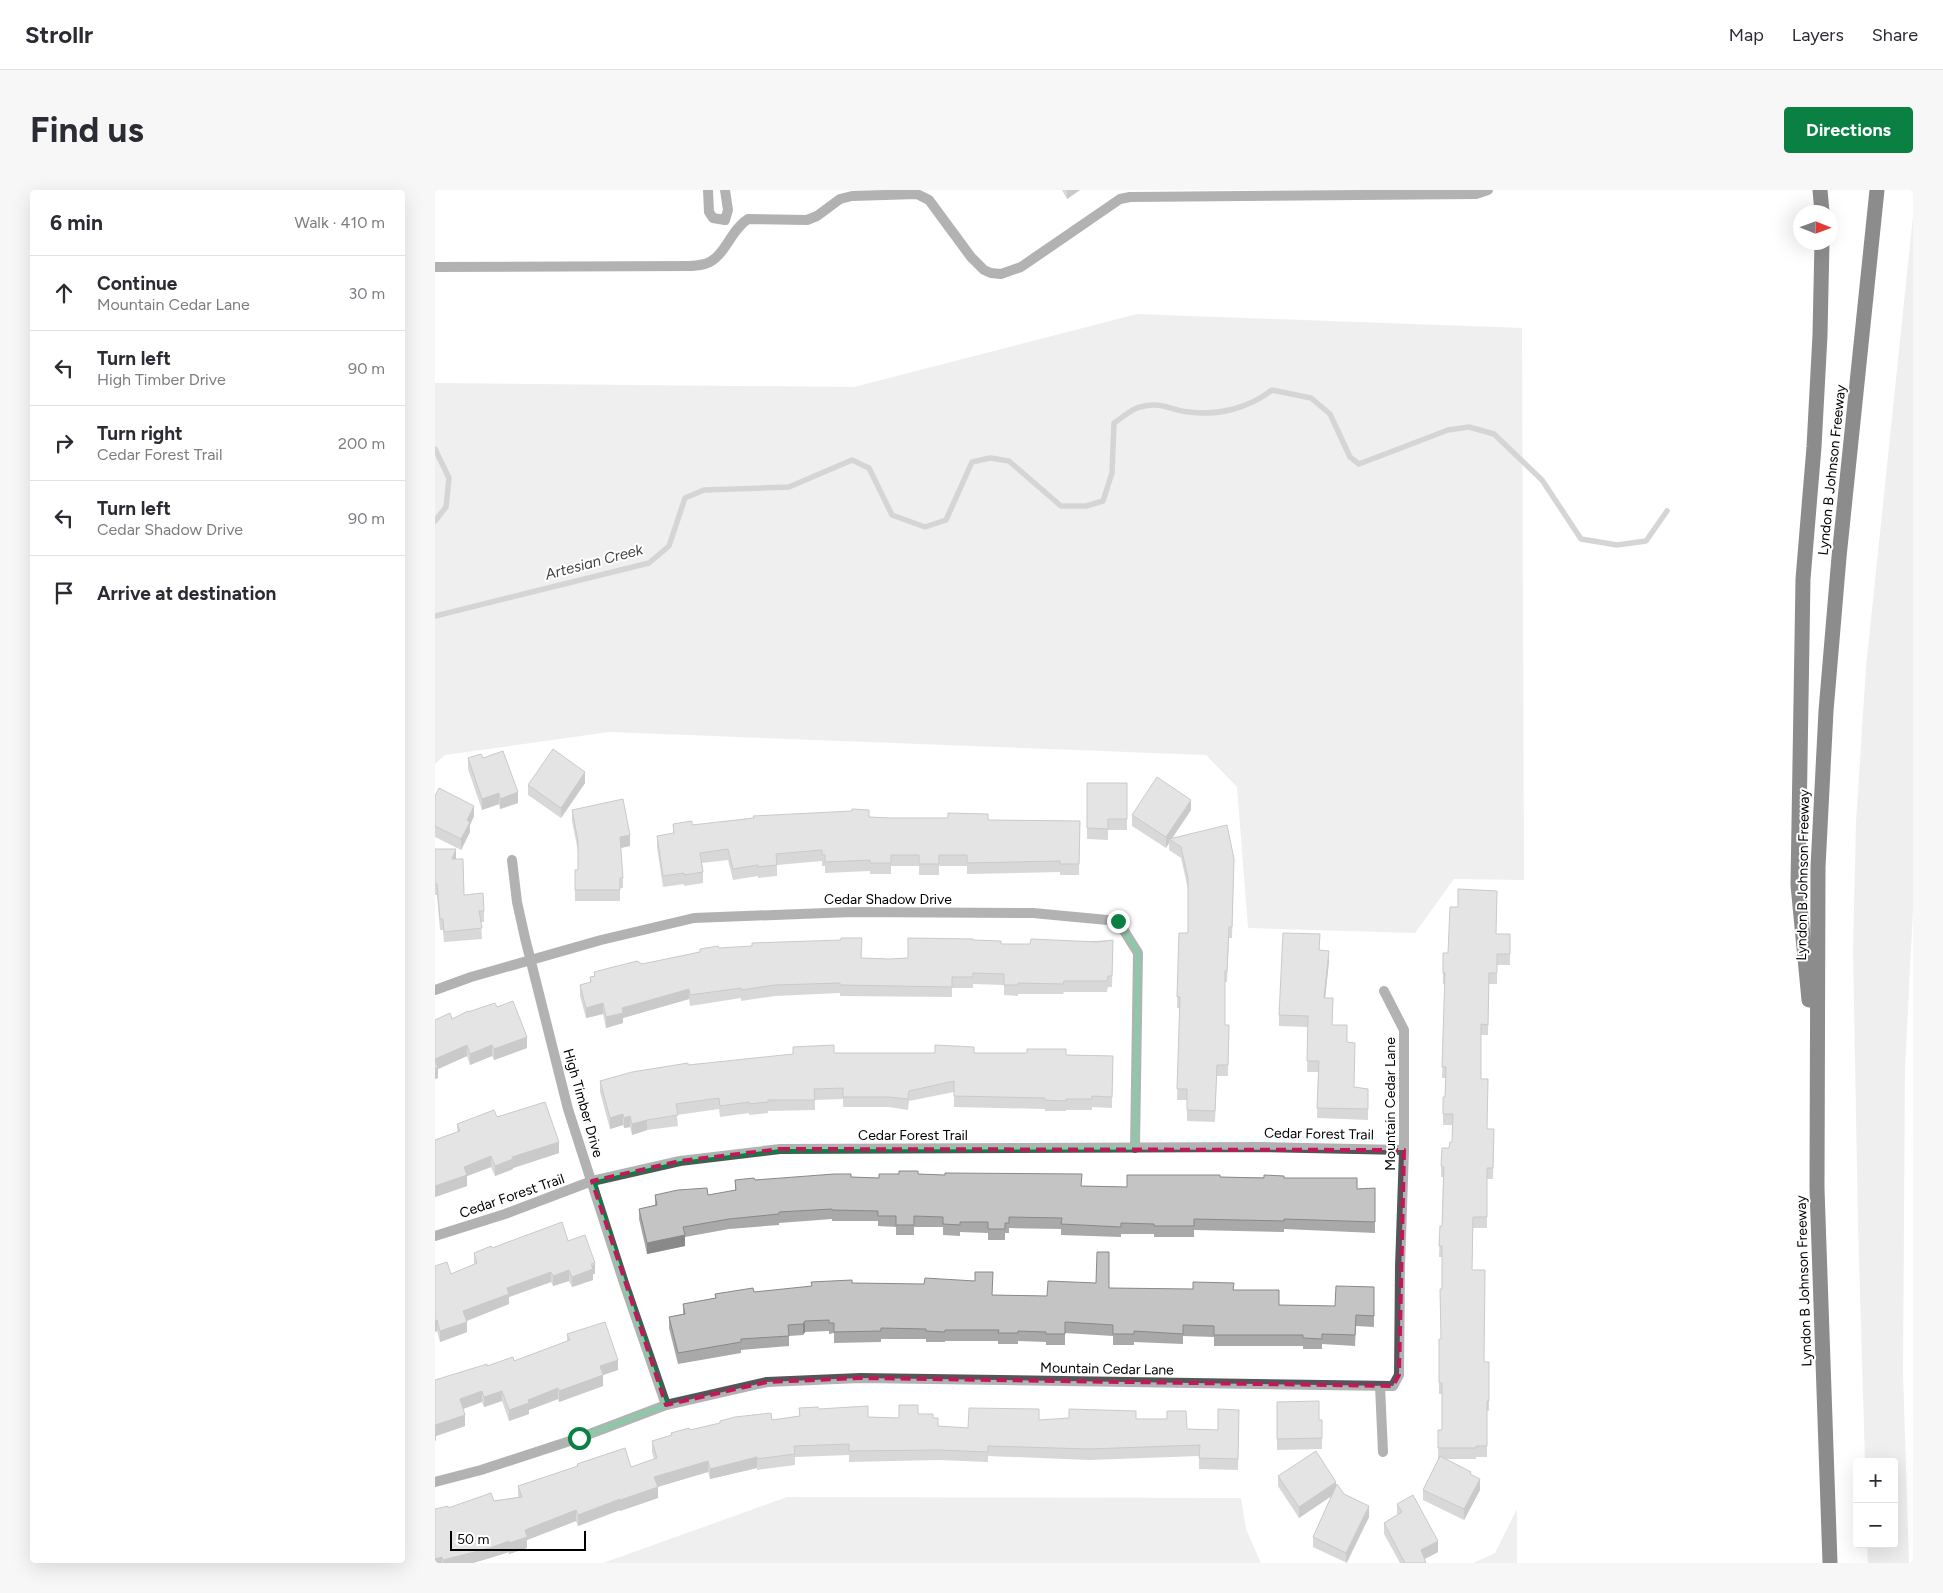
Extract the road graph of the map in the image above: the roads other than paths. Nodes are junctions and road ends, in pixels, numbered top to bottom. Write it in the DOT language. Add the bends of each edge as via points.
graph roads {
  1 [pos="708,190"];
  2 [pos="725,190"];
  3 [pos="1488,190"];
  4 [pos="1820,190"];
  5 [pos="1877,190"];
  6 [pos="1821,205"];
  7 [pos="725,220"];
  8 [pos="734,230"];
  9 [pos="1822,250"];
  10 [pos="435,267"];
  11 [pos="512,860"];
  12 [pos="531,960"];
  13 [pos="435,990"];
  14 [pos="1384,991"];
  15 [pos="1817,1095"];
  16 [pos="1135,1148"];
  17 [pos="1404,1150"];
  18 [pos="593,1181"];
  19 [pos="435,1236"];
  20 [pos="1380,1386"];
  21 [pos="666,1405"];
  22 [pos="1383,1452"];
  23 [pos="435,1482"];
  24 [pos="1830,1563"];
  1 -- 7 [label="street" via="709,212 713,218"];
  2 -- 7 [label="street" via="728,210"];
  3 -- 8 [label="street" via="1476,194 1129,196 1021,267 1001,274 984,270 929,200 917,194 851,196 840,199 807,220 755,218 748,219"];
  4 -- 6 [label="highway"];
  5 -- 15 [label="highway, Lyndon B Johnson Freeway" via="1826,711 1818,867"];
  7 -- 8 [label="street"];
  8 -- 10 [label="street" via="720,255 707,264"];
  9 -- 15 [label="highway" via="1820,335 1803,579 1798,885"];
  11 -- 12 [label="street, High Timber Drive" via="517,902"];
  12 -- 13 [label="street, Cedar Shadow Drive"];
  12 -- 16 [label="street, Cedar Shadow Drive" via="694,918 851,912 1033,913 1118,921 1138,953"];
  12 -- 18 [label="street, High Timber Drive" via="568,1109"];
  14 -- 17 [label="street, Mountain Cedar Lane" via="1404,1030"];
  15 -- 24 [label="highway, Lyndon B Johnson Freeway" via="1817,1199"];
  16 -- 17 [label="street, Cedar Forest Trail"];
  16 -- 18 [label="street, Cedar Forest Trail" via="780,1150 680,1161"];
  17 -- 20 [label="street, Mountain Cedar Lane" via="1399,1375 1393,1386"];
  18 -- 19 [label="street, Cedar Forest Trail"];
  18 -- 21 [label="street, High Timber Drive"];
  20 -- 21 [label="street, Mountain Cedar Lane" via="860,1378 767,1382"];
  20 -- 22 [label="street"];
  21 -- 23 [label="street, Mountain Cedar Lane" via="579,1438"];
}
